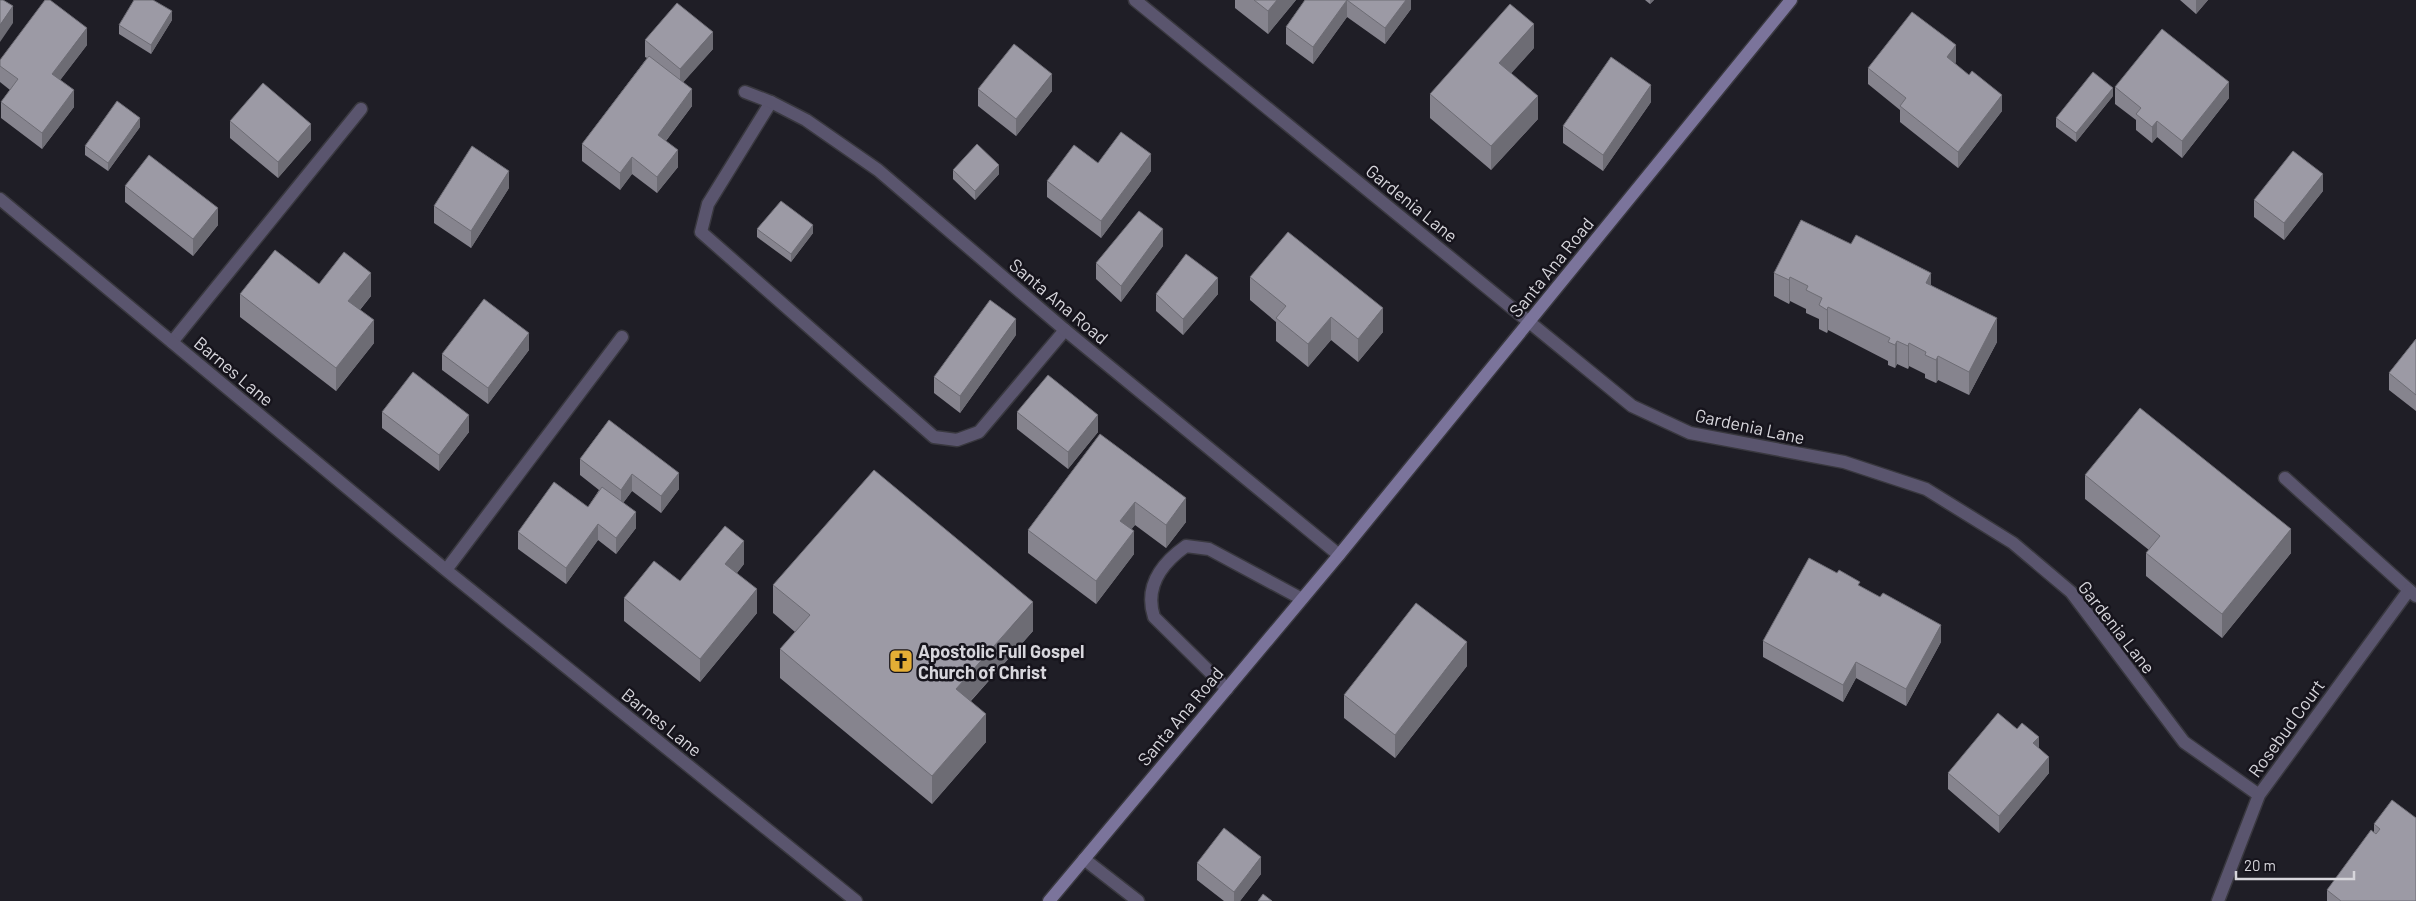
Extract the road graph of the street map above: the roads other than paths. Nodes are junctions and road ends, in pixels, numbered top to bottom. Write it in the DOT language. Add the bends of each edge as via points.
graph roads {
  1 [pos="1135,0"];
  2 [pos="1791,0"];
  3 [pos="744,92"];
  4 [pos="771,102"];
  5 [pos="361,109"];
  6 [pos="0,199"];
  7 [pos="1529,322"];
  8 [pos="1065,330"];
  9 [pos="622,337"];
  10 [pos="172,342"];
  11 [pos="2285,478"];
  12 [pos="1339,555"];
  13 [pos="446,570"];
  14 [pos="2413,593"];
  15 [pos="1302,599"];
  16 [pos="1226,688"];
  17 [pos="2259,795"];
  18 [pos="1084,858"];
  19 [pos="856,901"];
  20 [pos="1049,901"];
  21 [pos="1138,901"];
  22 [pos="2218,901"];
  1 -- 7 [label="street, Gardenia Lane"];
  2 -- 7 [label="street, Santa Ana Road"];
  3 -- 4 [label="street, Santa Ana Road"];
  4 -- 8 [label="street, Santa Ana Road" via="806,120 878,170"];
  4 -- 8 [label="street" via="708,204 701,232 934,437 957,440 979,432"];
  5 -- 10 [label="street"];
  6 -- 10 [label="street, Barnes Lane"];
  7 -- 12 [label="street, Santa Ana Road"];
  7 -- 17 [label="street, Gardenia Lane" via="1632,406 1690,433 1844,462 1926,489 2014,543 2071,592 2184,742"];
  8 -- 12 [label="street, Santa Ana Road"];
  9 -- 13 [label="street"];
  10 -- 13 [label="street, Barnes Lane"];
  11 -- 14 [label="street"];
  12 -- 15 [label="street, Santa Ana Road"];
  13 -- 19 [label="street, Barnes Lane"];
  14 -- 17 [label="street, Rosebud Court"];
  15 -- 16 [label="street, Santa Ana Road"];
  15 -- 16 [label="street" via="1209,549 1186,546 1172,556 1150,592 1154,616"];
  16 -- 18 [label="street, Santa Ana Road"];
  17 -- 22 [label="street, Rosebud Court"];
  18 -- 20 [label="street, Santa Ana Road"];
  18 -- 21 [label="street"];
}
